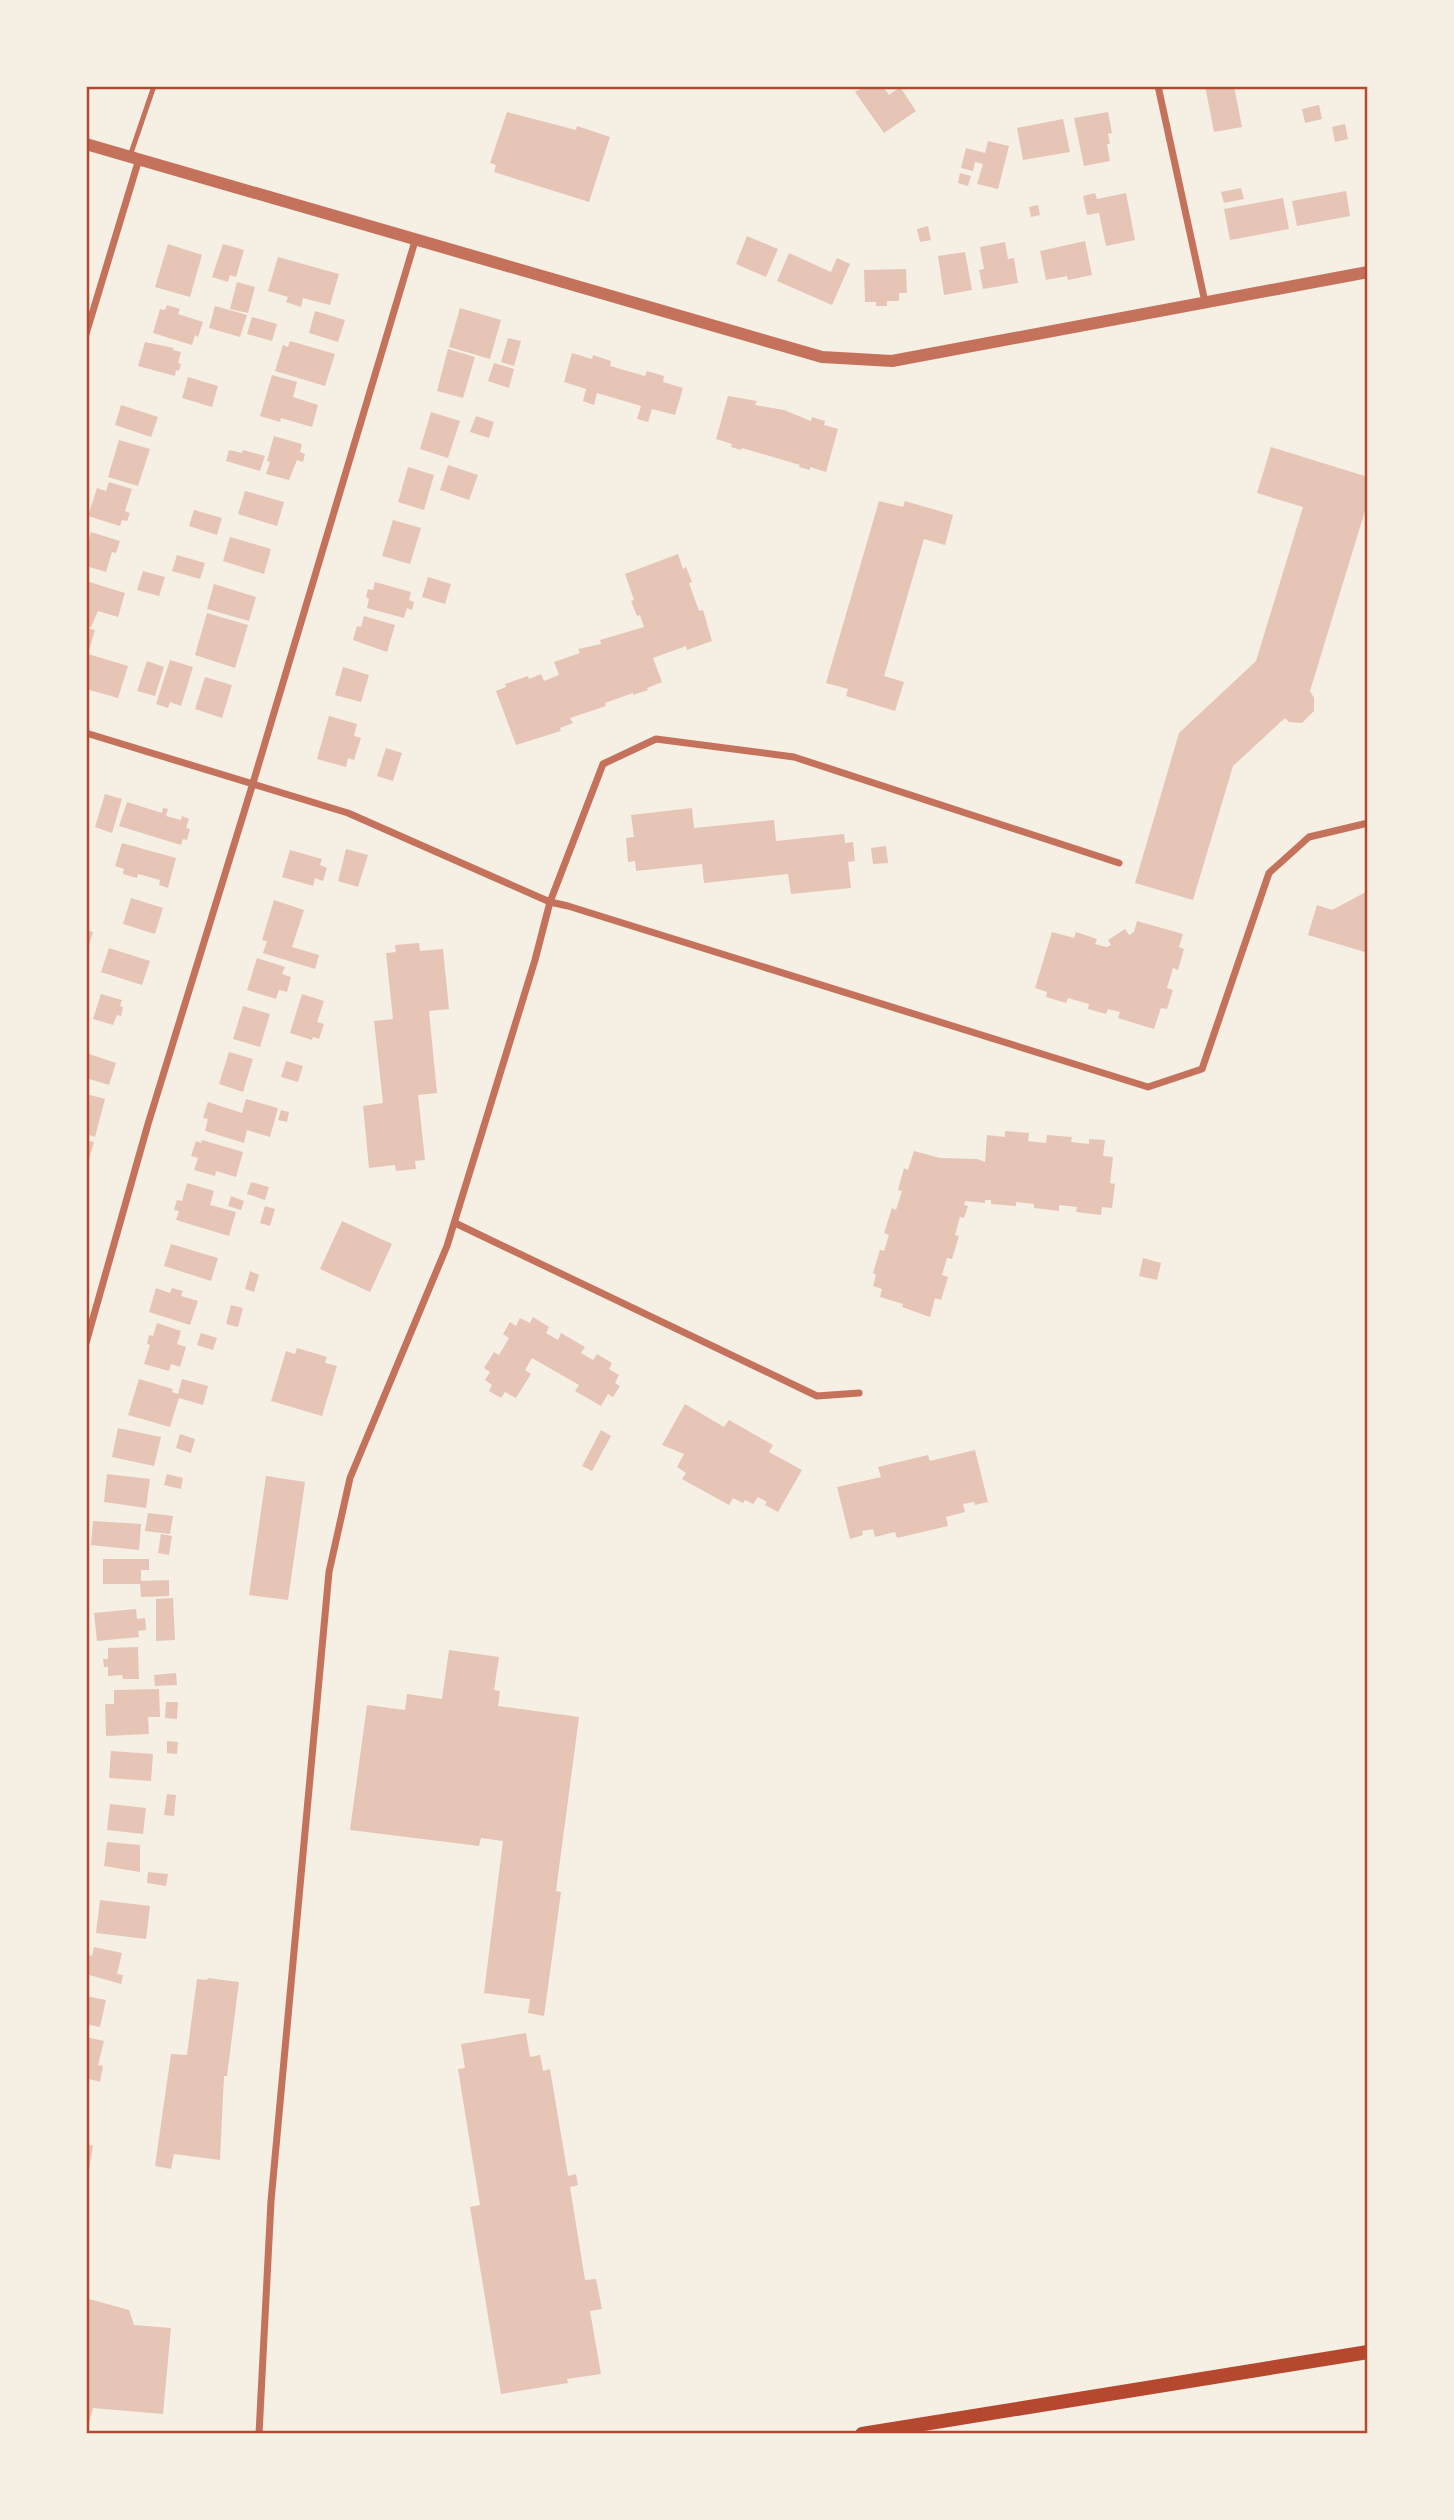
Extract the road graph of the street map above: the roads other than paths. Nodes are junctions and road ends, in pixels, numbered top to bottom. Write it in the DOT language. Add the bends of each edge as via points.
graph roads {
  1 [pos="154,86"];
  2 [pos="1158,86"];
  3 [pos="86,144"];
  4 [pos="135,157"];
  5 [pos="415,241"];
  6 [pos="1368,272"];
  7 [pos="1205,302"];
  8 [pos="86,334"];
  9 [pos="86,733"];
  10 [pos="253,783"];
  11 [pos="1368,823"];
  12 [pos="1119,863"];
  13 [pos="550,902"];
  14 [pos="455,1223"];
  15 [pos="86,1343"];
  16 [pos="859,1393"];
  17 [pos="1368,2352"];
  18 [pos="259,2434"];
  19 [pos="862,2434"];
  1 -- 4 [label="lane"];
  2 -- 7 [label="street"];
  3 -- 4 [label="street"];
  4 -- 5 [label="street"];
  4 -- 8 [label="street"];
  5 -- 7 [label="street" via="822,357 892,361"];
  5 -- 10 [label="street"];
  6 -- 7 [label="street"];
  9 -- 10 [label="street"];
  10 -- 13 [label="street" via="348,813"];
  10 -- 15 [label="street"];
  11 -- 13 [label="street" via="1308,836 1269,873 1202,1069 1148,1087"];
  12 -- 13 [label="street" via="794,757 656,739 603,764"];
  13 -- 14 [label="street"];
  14 -- 16 [label="street" via="817,1396"];
  14 -- 18 [label="street" via="350,1478 329,1572 271,2201"];
  17 -- 19 [label="main road"];
}
